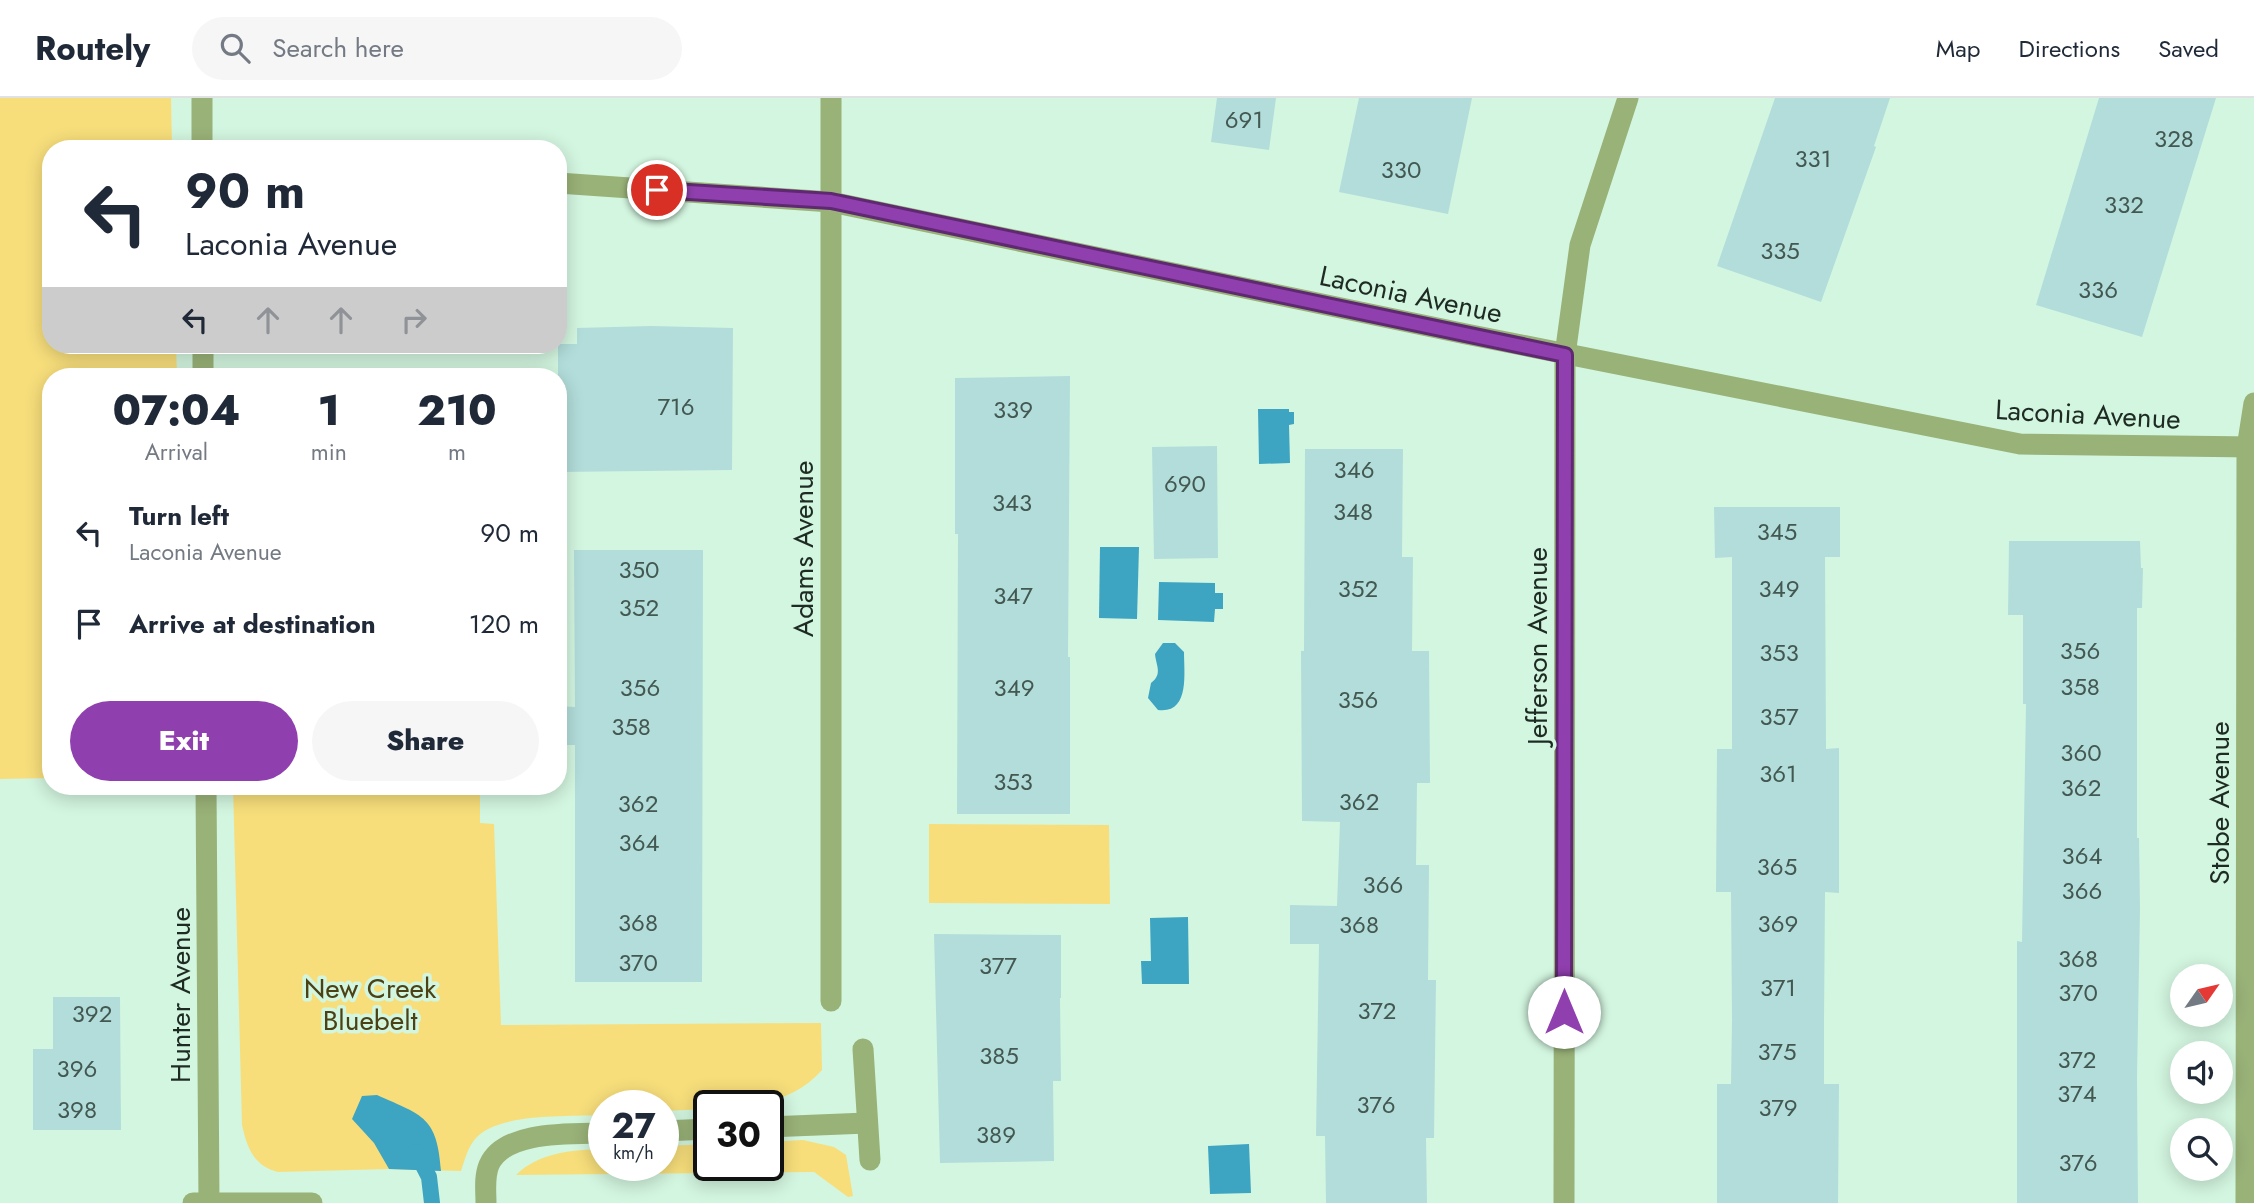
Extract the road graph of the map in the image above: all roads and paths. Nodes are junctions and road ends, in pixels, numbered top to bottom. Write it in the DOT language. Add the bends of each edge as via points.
graph roads {
  1 [pos="202,98"];
  2 [pos="831,98"];
  3 [pos="1628,98"];
  4 [pos="202,140"];
  5 [pos="567,184"];
  6 [pos="831,201"];
  7 [pos="1565,355"];
  8 [pos="2254,403"];
  9 [pos="2250,447"];
  10 [pos="206,795"];
  11 [pos="831,1001"];
  12 [pos="863,1049"];
  13 [pos="867,1123"];
  14 [pos="784,1126"];
  15 [pos="588,1134"];
  16 [pos="870,1160"];
  17 [pos="192,1203"];
  18 [pos="209,1203"];
  19 [pos="312,1203"];
  20 [pos="485,1203"];
  21 [pos="1563,1203"];
  22 [pos="2246,1203"];
  1 -- 4 [label="street"];
  2 -- 6 [label="street, Adams Avenue"];
  3 -- 7 [label="street, Jefferson Avenue" via="1580,245"];
  5 -- 6 [label="street, Laconia Avenue"];
  6 -- 7 [label="street, Laconia Avenue"];
  6 -- 11 [label="street, Adams Avenue"];
  7 -- 9 [label="street, Laconia Avenue" via="2020,444"];
  7 -- 21 [label="street, Jefferson Avenue"];
  8 -- 9 [label="street, Stobe Avenue"];
  9 -- 22 [label="street, Stobe Avenue"];
  10 -- 18 [label="street, Hunter Avenue"];
  12 -- 13 [label="street"];
  13 -- 14 [label="street"];
  13 -- 16 [label="street"];
  15 -- 20 [label="street" via="532,1138 500,1152 486,1173"];
  17 -- 18 [label="street"];
  18 -- 19 [label="street"];
}
